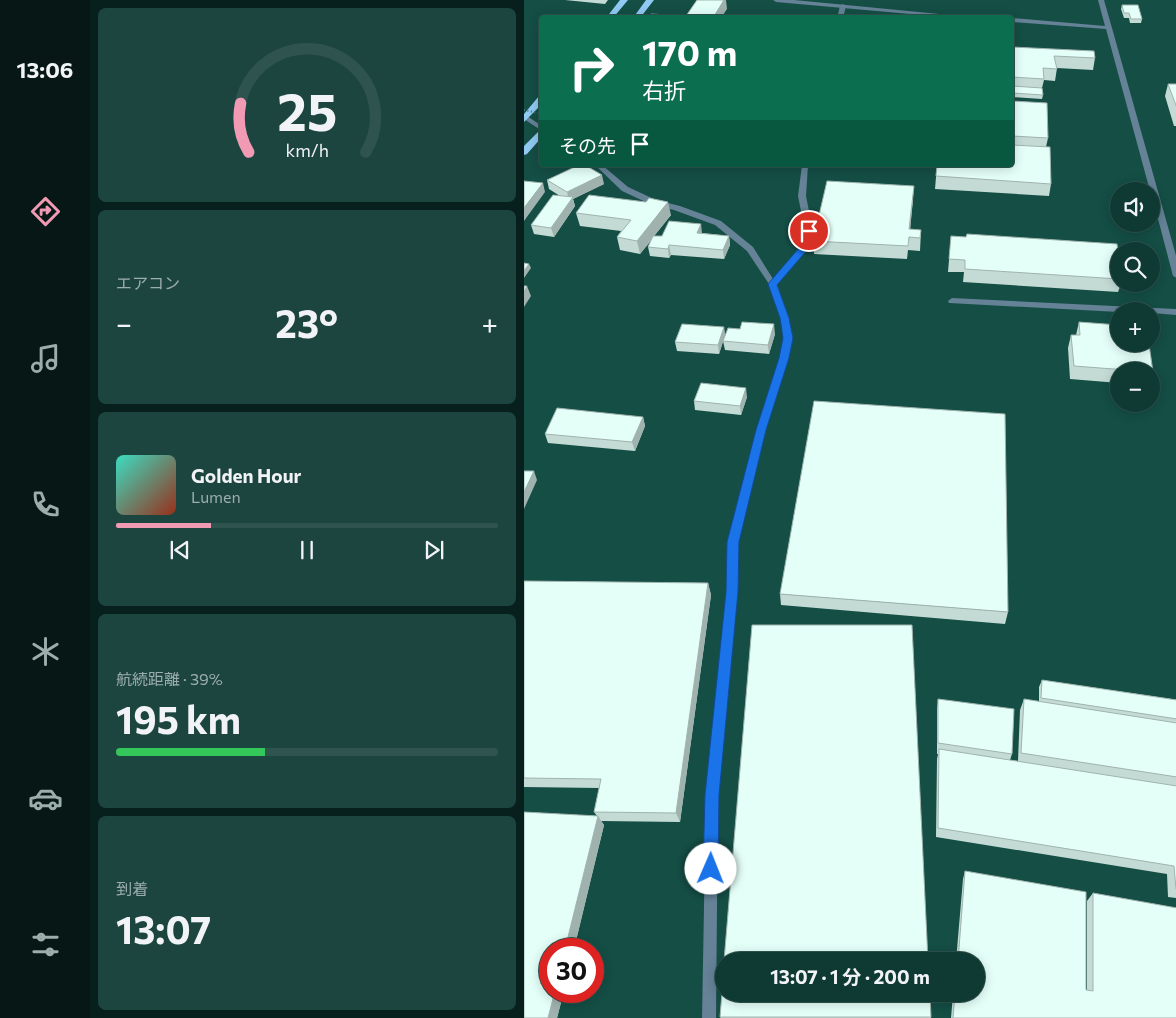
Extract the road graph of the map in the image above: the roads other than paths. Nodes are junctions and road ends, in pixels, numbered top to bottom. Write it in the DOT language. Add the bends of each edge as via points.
graph roads {
  1 [pos="624,0"];
  2 [pos="650,0"];
  3 [pos="776,0"];
  4 [pos="1101,0"];
  5 [pos="843,6"];
  6 [pos="612,15"];
  7 [pos="638,15"];
  8 [pos="841,15"];
  9 [pos="944,15"];
  10 [pos="1014,20"];
  11 [pos="1109,28"];
  12 [pos="539,101"];
  13 [pos="524,116"];
  14 [pos="539,128"];
  15 [pos="539,134"];
  16 [pos="524,152"];
  17 [pos="600,167"];
  18 [pos="804,167"];
  19 [pos="1176,276"];
  20 [pos="773,284"];
  21 [pos="952,301"];
  22 [pos="1176,312"];
  23 [pos="709,1018"];
  1 -- 6 [label="highway"];
  2 -- 7 [label="highway"];
  3 -- 5 [label="street"];
  4 -- 11 [label="street"];
  5 -- 8 [label="street"];
  5 -- 9 [label="street"];
  10 -- 11 [label="street"];
  11 -- 19 [label="street"];
  12 -- 13 [label="highway"];
  13 -- 14 [label="street"];
  15 -- 16 [label="highway"];
  17 -- 20 [label="street" via="625,189 653,202 718,223 750,249"];
  18 -- 20 [label="street" via="802,196 809,231 803,249"];
  20 -- 23 [label="street" via="788,338 733,542 732,592 712,795"];
  21 -- 22 [label="street"];
}
